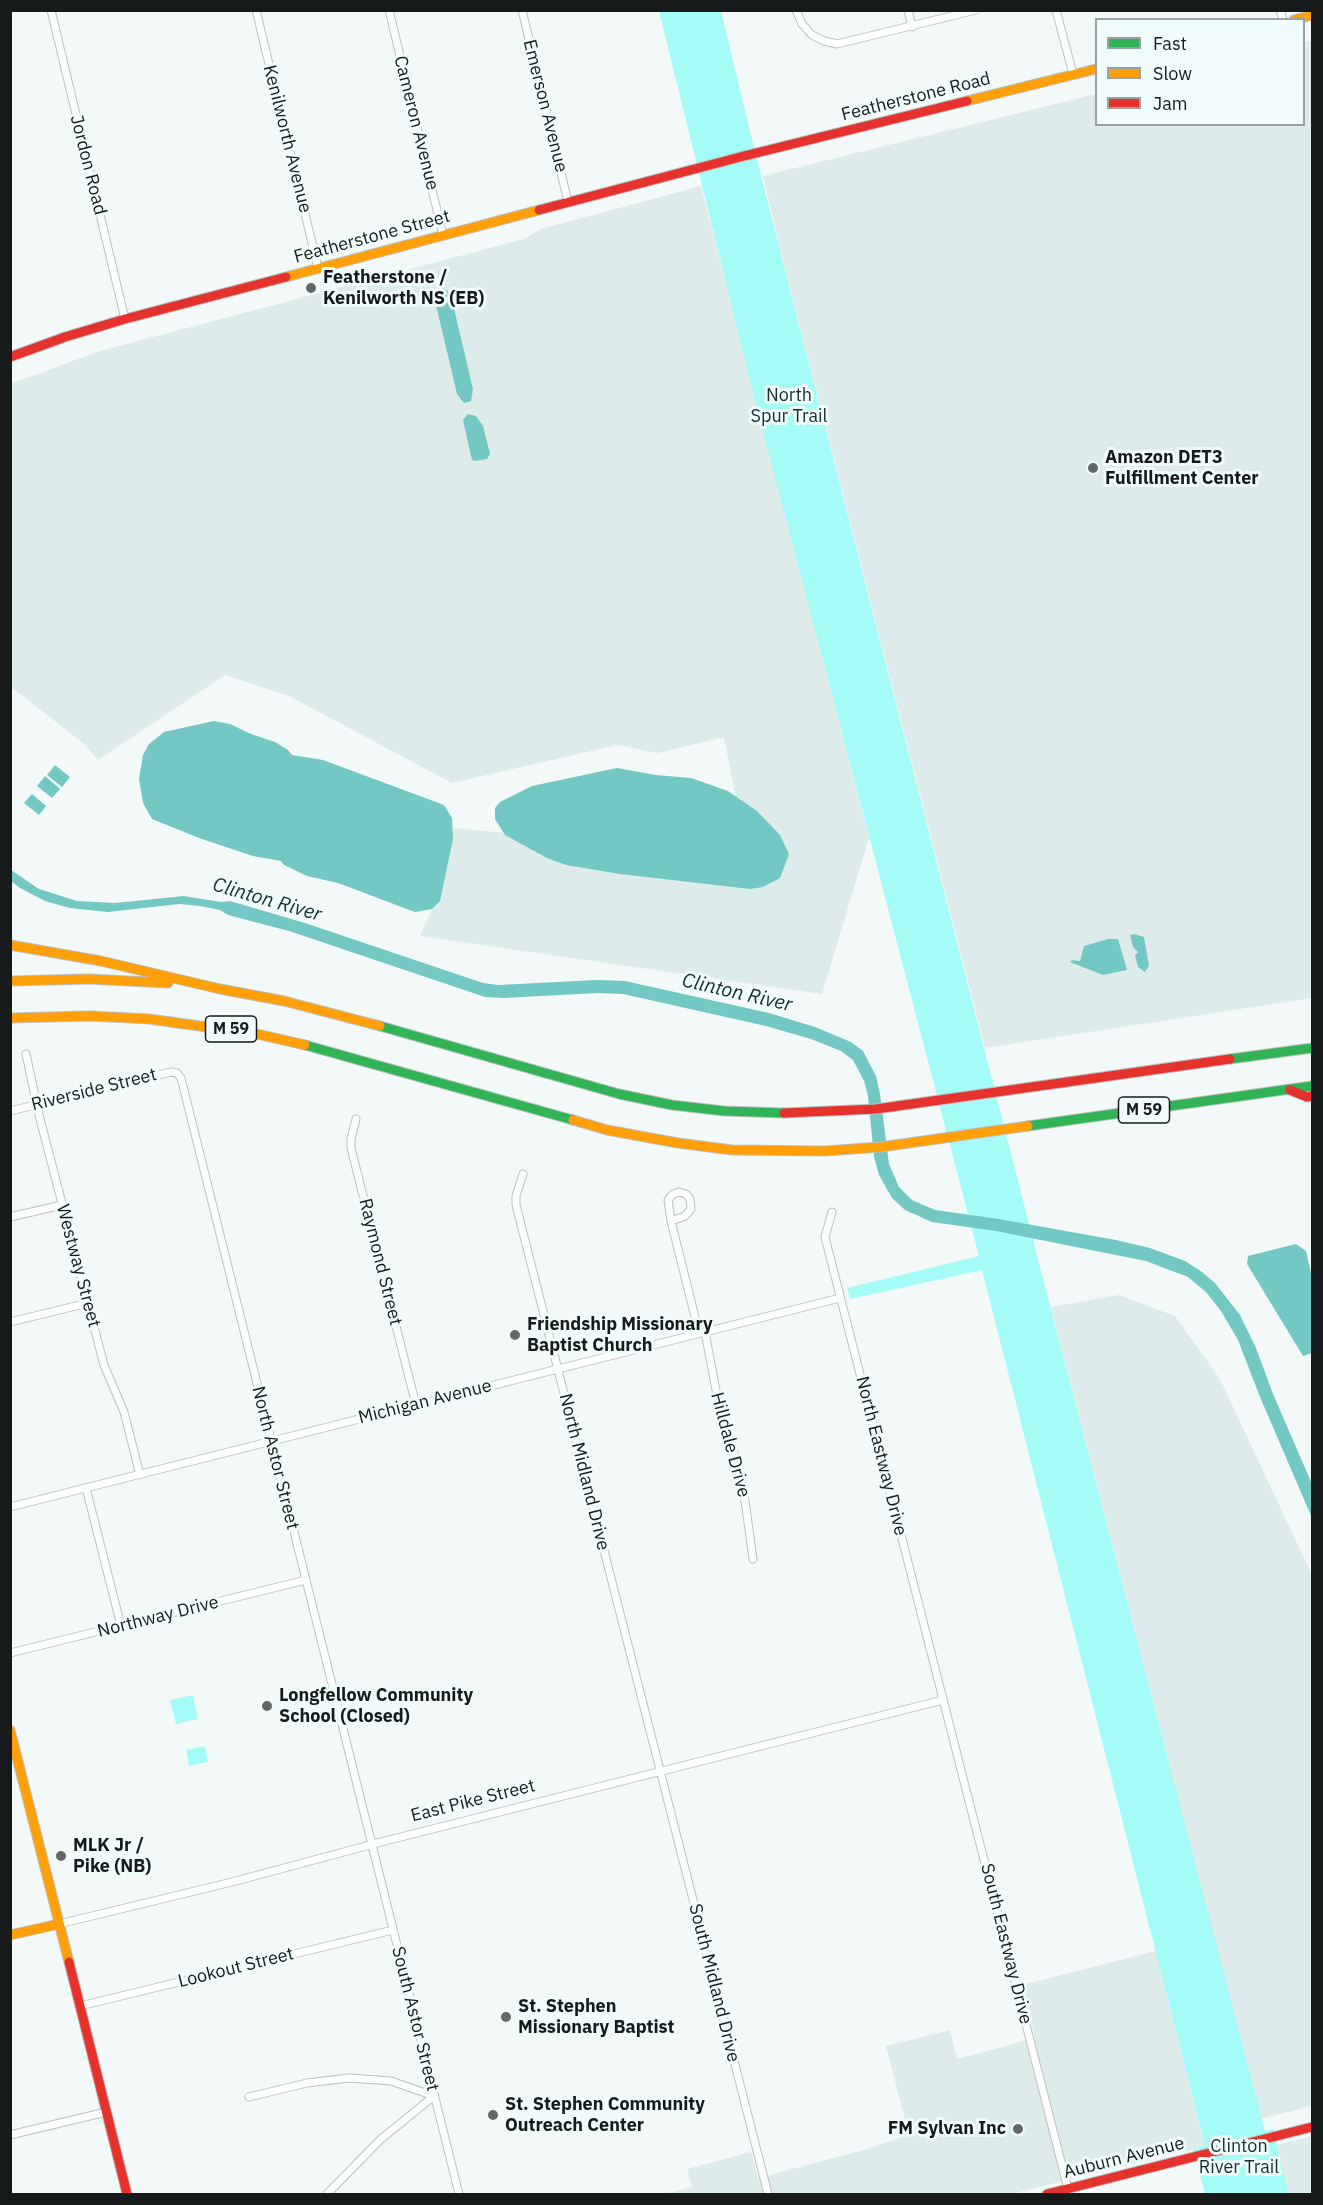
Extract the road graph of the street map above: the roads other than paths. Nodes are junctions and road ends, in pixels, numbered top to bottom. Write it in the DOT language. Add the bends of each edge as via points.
graph roads {
  1 [pos="51,10"];
  2 [pos="256,10"];
  3 [pos="389,10"];
  4 [pos="522,10"];
  5 [pos="796,10"];
  6 [pos="908,10"];
  7 [pos="975,10"];
  8 [pos="1056,10"];
  9 [pos="912,27"];
  10 [pos="1095,69"];
  11 [pos="1073,74"];
  12 [pos="744,156"];
  13 [pos="568,202"];
  14 [pos="443,235"];
  15 [pos="318,268"];
  16 [pos="125,319"];
  17 [pos="10,357"];
  18 [pos="10,945"];
  19 [pos="10,981"];
  20 [pos="220,988"];
  21 [pos="10,1018"];
  22 [pos="1312,1048"];
  23 [pos="26,1054"];
  24 [pos="177,1073"];
  25 [pos="1312,1086"];
  26 [pos="1289,1089"];
  27 [pos="1312,1096"];
  28 [pos="38,1104"];
  29 [pos="10,1111"];
  30 [pos="356,1119"];
  31 [pos="523,1174"];
  32 [pos="62,1205"];
  33 [pos="831,1212"];
  34 [pos="10,1218"];
  35 [pos="671,1221"];
  36 [pos="840,1298"];
  37 [pos="88,1303"];
  38 [pos="10,1322"];
  39 [pos="702,1333"];
  40 [pos="558,1369"];
  41 [pos="416,1405"];
  42 [pos="271,1441"];
  43 [pos="140,1474"];
  44 [pos="86,1488"];
  45 [pos="10,1507"];
  46 [pos="753,1559"];
  47 [pos="306,1580"];
  48 [pos="121,1626"];
  49 [pos="10,1653"];
  50 [pos="943,1700"];
  51 [pos="10,1730"];
  52 [pos="661,1771"];
  53 [pos="372,1844"];
  54 [pos="59,1924"];
  55 [pos="393,1930"];
  56 [pos="10,1935"];
  57 [pos="80,2006"];
  58 [pos="434,2096"];
  59 [pos="249,2097"];
  60 [pos="106,2112"];
  61 [pos="1312,2127"];
  62 [pos="10,2135"];
  63 [pos="1068,2189"];
  64 [pos="127,2194"];
  65 [pos="327,2194"];
  66 [pos="459,2194"];
  67 [pos="768,2194"];
  68 [pos="1047,2194"];
  1 -- 16 [label="street, Jordon Road"];
  2 -- 15 [label="street, Kenilworth Avenue"];
  3 -- 14 [label="street, Cameron Avenue"];
  4 -- 13 [label="street, Emerson Avenue"];
  5 -- 9 [label="street" via="805,28 817,38 833,43"];
  6 -- 9 [label="street"];
  7 -- 9 [label="street"];
  8 -- 11 [label="street"];
  10 -- 11 [label="main road, Featherstone Road"];
  11 -- 12 [label="main road, Featherstone Road"];
  12 -- 13 [label="main road, Featherstone Street"];
  13 -- 14 [label="main road, Featherstone Street"];
  14 -- 15 [label="main road, Featherstone Street"];
  15 -- 16 [label="main road, Featherstone Street"];
  16 -- 17 [label="main road, Featherstone Street"];
  18 -- 20 [label="main road"];
  19 -- 20 [label="main road, M 59" via="123,980"];
  20 -- 22 [label="main road, M 59" via="316,1008 646,1100 749,1113 849,1112"];
  21 -- 26 [label="main road, M 59" via="90,1016 201,1024 309,1046 579,1122 652,1139 732,1150 855,1149"];
  23 -- 28 [label="street, Westway Street"];
  24 -- 28 [label="street, Riverside Street" via="171,1071"];
  24 -- 42 [label="street, North Astor Street"];
  25 -- 26 [label="main road, M 59"];
  26 -- 27 [label="main road"];
  28 -- 29 [label="street, Riverside Street"];
  28 -- 32 [label="street, Westway Street"];
  30 -- 41 [label="street, Raymond Street" via="351,1148"];
  31 -- 40 [label="street, North Midland Drive" via="516,1205"];
  32 -- 34 [label="street"];
  32 -- 37 [label="street, Westway Street"];
  33 -- 36 [label="street, North Eastway Drive" via="825,1237"];
  35 -- 39 [label="street, Hilldale Drive"];
  36 -- 39 [label="street, Michigan Avenue"];
  36 -- 50 [label="street, North Eastway Drive"];
  37 -- 38 [label="street"];
  37 -- 43 [label="street, Westway Street" via="105,1371 124,1412"];
  39 -- 40 [label="street, Michigan Avenue"];
  39 -- 46 [label="street, Hilldale Drive" via="743,1485"];
  40 -- 41 [label="street, Michigan Avenue"];
  40 -- 52 [label="street, North Midland Drive"];
  41 -- 42 [label="street, Michigan Avenue"];
  42 -- 43 [label="street, Michigan Avenue"];
  42 -- 47 [label="street, North Astor Street"];
  43 -- 44 [label="street, Michigan Avenue"];
  44 -- 45 [label="street, Michigan Avenue"];
  44 -- 48 [label="street"];
  47 -- 48 [label="street, Northway Drive"];
  47 -- 53 [label="street, North Astor Street"];
  48 -- 49 [label="street, Northway Drive"];
  50 -- 52 [label="street, East Pike Street"];
  50 -- 63 [label="street, South Eastway Drive"];
  51 -- 54 [label="main road"];
  52 -- 53 [label="street, East Pike Street"];
  52 -- 67 [label="street, South Midland Drive"];
  53 -- 54 [label="street, East Pike Street"];
  53 -- 55 [label="street, South Astor Street"];
  54 -- 56 [label="main road, East Pike Street"];
  54 -- 57 [label="main road"];
  55 -- 57 [label="street, Lookout Street"];
  55 -- 58 [label="street, South Astor Street"];
  57 -- 60 [label="main road"];
  58 -- 59 [label="street" via="391,2081 349,2078"];
  58 -- 65 [label="street" via="381,2139"];
  58 -- 66 [label="street, South Astor Street"];
  60 -- 62 [label="street"];
  60 -- 64 [label="main road"];
  61 -- 63 [label="main road, Auburn Avenue"];
  63 -- 68 [label="main road, Auburn Avenue"];
}
